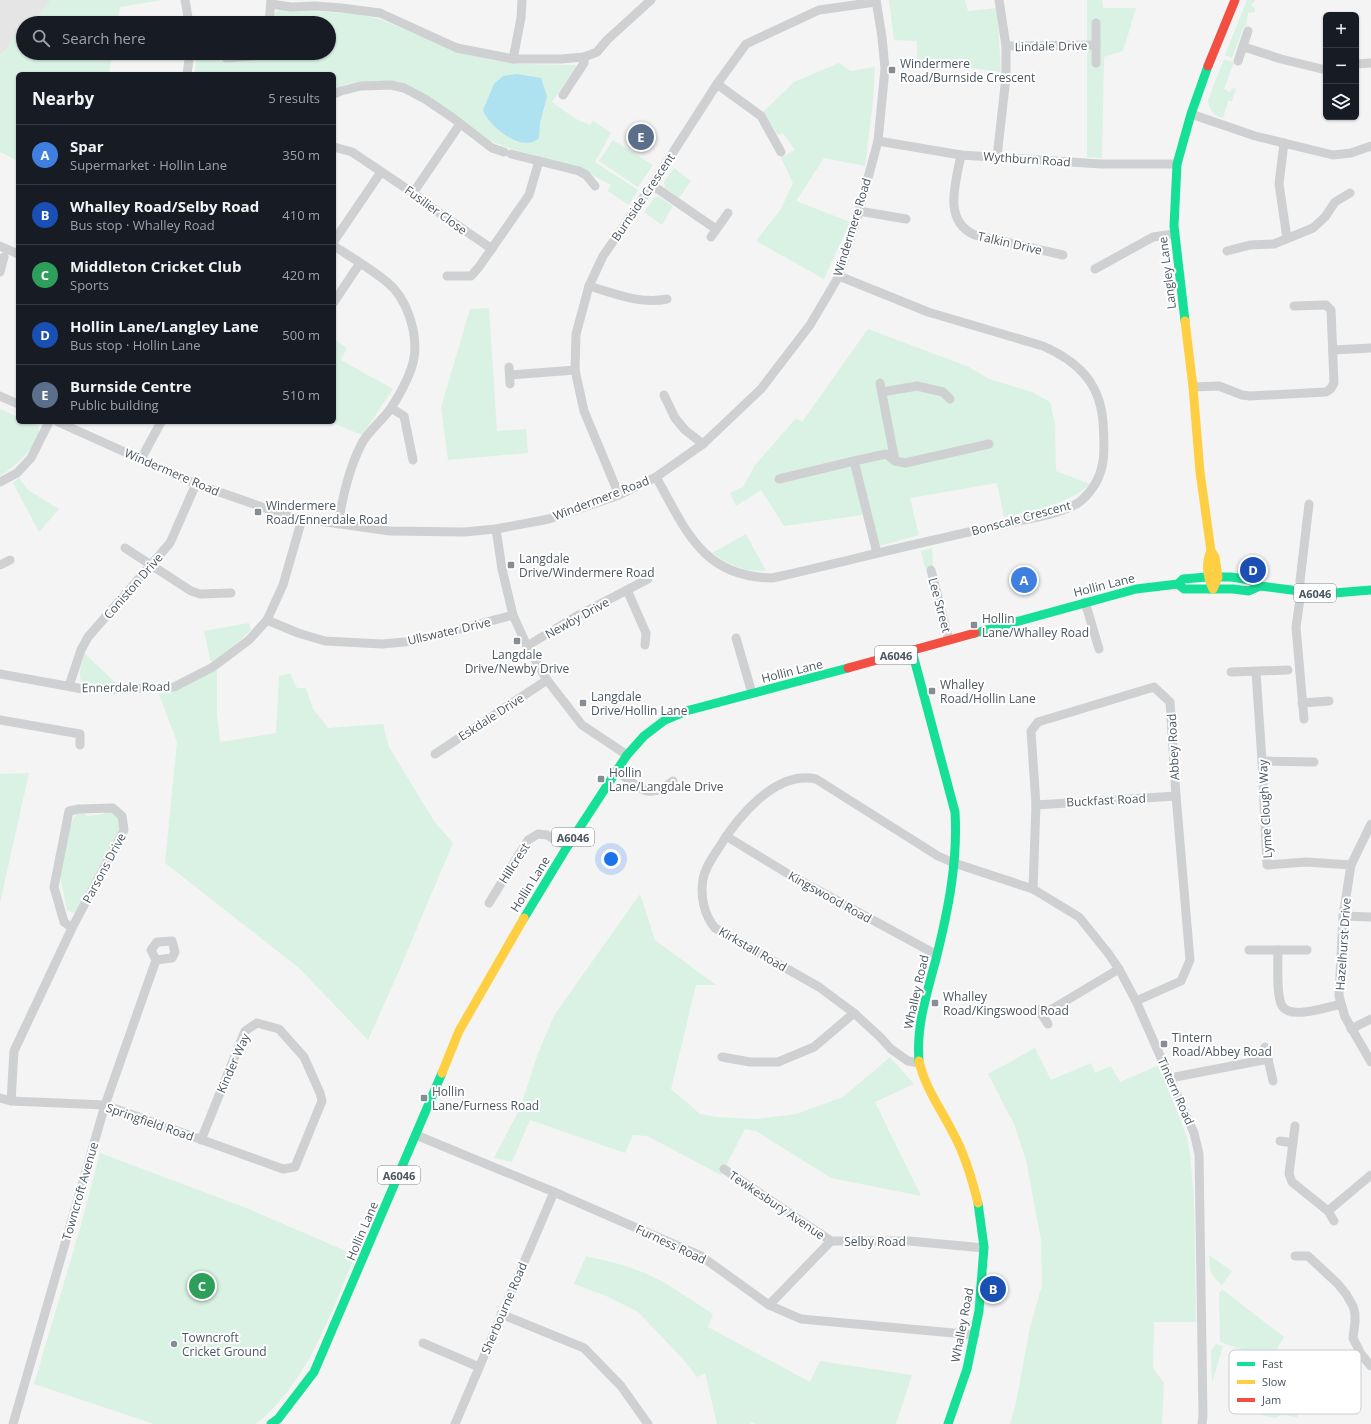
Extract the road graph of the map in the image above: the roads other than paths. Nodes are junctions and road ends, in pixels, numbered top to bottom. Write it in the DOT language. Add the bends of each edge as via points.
graph roads {
  1 [pos="185,0"];
  2 [pos="522,0"];
  3 [pos="651,0"];
  4 [pos="999,0"];
  5 [pos="1235,0"];
  6 [pos="876,1"];
  7 [pos="271,2"];
  8 [pos="188,16"];
  9 [pos="270,16"];
  10 [pos="1096,23"];
  11 [pos="1248,31"];
  12 [pos="1096,45"];
  13 [pos="1006,46"];
  14 [pos="1244,46"];
  15 [pos="584,57"];
  16 [pos="514,59"];
  17 [pos="189,60"];
  18 [pos="1238,61"];
  19 [pos="1371,62"];
  20 [pos="1096,63"];
  21 [pos="1359,64"];
  22 [pos="1323,69"];
  23 [pos="187,72"];
  24 [pos="717,84"];
  25 [pos="336,93"];
  26 [pos="563,95"];
  27 [pos="1191,114"];
  28 [pos="460,124"];
  29 [pos="878,141"];
  30 [pos="1284,143"];
  31 [pos="1371,146"];
  32 [pos="336,148"];
  33 [pos="781,152"];
  34 [pos="961,155"];
  35 [pos="997,157"];
  36 [pos="538,161"];
  37 [pos="1177,164"];
  38 [pos="381,172"];
  39 [pos="652,185"];
  40 [pos="595,186"];
  41 [pos="413,193"];
  42 [pos="1350,193"];
  43 [pos="859,211"];
  44 [pos="728,213"];
  45 [pos="906,219"];
  46 [pos="1174,234"];
  47 [pos="336,238"];
  48 [pos="1286,238"];
  49 [pos="0,246"];
  50 [pos="336,247"];
  51 [pos="492,249"];
  52 [pos="1227,251"];
  53 [pos="16,253"];
  54 [pos="1063,254"];
  55 [pos="4,257"];
  56 [pos="360,263"];
  57 [pos="1095,269"];
  58 [pos="0,272"];
  59 [pos="447,276"];
  60 [pos="839,276"];
  61 [pos="589,286"];
  62 [pos="336,299"];
  63 [pos="666,299"];
  64 [pos="1294,306"];
  65 [pos="1371,348"];
  66 [pos="1333,350"];
  67 [pos="575,370"];
  68 [pos="510,375"];
  69 [pos="1193,387"];
  70 [pos="664,395"];
  71 [pos="0,396"];
  72 [pos="950,399"];
  73 [pos="16,403"];
  74 [pos="391,408"];
  75 [pos="48,424"];
  76 [pos="62,424"];
  77 [pos="160,424"];
  78 [pos="703,444"];
  79 [pos="989,444"];
  80 [pos="141,459"];
  81 [pos="413,460"];
  82 [pos="894,460"];
  83 [pos="854,461"];
  84 [pos="656,477"];
  85 [pos="779,479"];
  86 [pos="0,482"];
  87 [pos="196,484"];
  88 [pos="619,494"];
  89 [pos="1309,504"];
  90 [pos="302,519"];
  91 [pos="338,524"];
  92 [pos="496,529"];
  93 [pos="125,548"];
  94 [pos="1211,551"];
  95 [pos="876,553"];
  96 [pos="10,560"];
  97 [pos="0,565"];
  98 [pos="151,565"];
  99 [pos="930,570"];
  100 [pos="1208,577"];
  101 [pos="1218,577"];
  102 [pos="648,579"];
  103 [pos="1178,584"];
  104 [pos="1260,586"];
  105 [pos="1212,589"];
  106 [pos="627,590"];
  107 [pos="1371,590"];
  108 [pos="1301,592"];
  109 [pos="231,593"];
  110 [pos="1085,602"];
  111 [pos="513,615"];
  112 [pos="267,620"];
  113 [pos="736,638"];
  114 [pos="949,640"];
  115 [pos="527,646"];
  116 [pos="645,646"];
  117 [pos="1099,649"];
  118 [pos="912,651"];
  119 [pos="1288,670"];
  120 [pos="1231,672"];
  121 [pos="1256,672"];
  122 [pos="0,674"];
  123 [pos="547,680"];
  124 [pos="69,686"];
  125 [pos="752,693"];
  126 [pos="1329,701"];
  127 [pos="1302,703"];
  128 [pos="1304,719"];
  129 [pos="0,720"];
  130 [pos="80,745"];
  131 [pos="434,754"];
  132 [pos="627,755"];
  133 [pos="1262,761"];
  134 [pos="1314,762"];
  135 [pos="617,772"];
  136 [pos="673,781"];
  137 [pos="1176,796"];
  138 [pos="1036,804"];
  139 [pos="1371,824"];
  140 [pos="726,836"];
  141 [pos="567,847"];
  142 [pos="954,863"];
  143 [pos="1351,865"];
  144 [pos="1033,888"];
  145 [pos="489,903"];
  146 [pos="1343,916"];
  147 [pos="1371,917"];
  148 [pos="72,928"];
  149 [pos="1249,950"];
  150 [pos="1278,950"];
  151 [pos="1307,950"];
  152 [pos="937,956"];
  153 [pos="156,960"];
  154 [pos="1119,969"];
  155 [pos="1136,1001"];
  156 [pos="1342,1004"];
  157 [pos="854,1013"];
  158 [pos="1371,1018"];
  159 [pos="1048,1024"];
  160 [pos="1351,1028"];
  161 [pos="1265,1047"];
  162 [pos="722,1057"];
  163 [pos="1268,1059"];
  164 [pos="919,1062"];
  165 [pos="1371,1062"];
  166 [pos="1170,1078"];
  167 [pos="1273,1081"];
  168 [pos="0,1098"];
  169 [pos="11,1100"];
  170 [pos="105,1105"];
  171 [pos="1295,1126"];
  172 [pos="416,1135"];
  173 [pos="201,1140"];
  174 [pos="1280,1141"];
  175 [pos="1293,1143"];
  176 [pos="295,1167"];
  177 [pos="724,1169"];
  178 [pos="1371,1175"];
  179 [pos="554,1192"];
  180 [pos="1328,1211"];
  181 [pos="1334,1221"];
  182 [pos="831,1241"];
  183 [pos="984,1248"];
  184 [pos="1296,1256"];
  185 [pos="769,1305"];
  186 [pos="501,1314"];
  187 [pos="975,1335"];
  188 [pos="424,1343"];
  189 [pos="1359,1350"];
  190 [pos="1361,1354"];
  191 [pos="1371,1366"];
  192 [pos="479,1367"];
  193 [pos="13,1424"];
  194 [pos="271,1424"];
  195 [pos="455,1424"];
  196 [pos="648,1424"];
  197 [pos="948,1424"];
  198 [pos="1202,1424"];
  1 -- 8 [label="street"];
  2 -- 16 [label="street"];
  3 -- 15 [label="street" via="597,52"];
  4 -- 13 [label="street"];
  5 -- 27 [label="main road, Langley Lane"];
  6 -- 24 [label="street, Burnside Crescent" via="819,10 746,44"];
  6 -- 29 [label="street, Windermere Road" via="885,70"];
  7 -- 9 [label="street"];
  7 -- 16 [label="street" via="291,7 315,6 380,13 457,48"];
  10 -- 12 [label="street"];
  11 -- 14 [label="street"];
  12 -- 13 [label="street, Lindale Drive"];
  12 -- 20 [label="street"];
  13 -- 35 [label="street" via="1006,77"];
  14 -- 18 [label="street"];
  14 -- 22 [label="street" via="1281,59"];
  15 -- 16 [label="street"];
  15 -- 26 [label="street" via="584,63"];
  17 -- 23 [label="street"];
  19 -- 21 [label="street"];
  24 -- 33 [label="street" via="761,116"];
  24 -- 39 [label="street, Burnside Crescent"];
  25 -- 28 [label="street" via="361,86 391,85 404,88"];
  27 -- 30 [label="street" via="1231,129"];
  27 -- 37 [label="main road, Langley Lane"];
  28 -- 36 [label="street" via="492,148"];
  28 -- 41 [label="street"];
  29 -- 34 [label="street, Wythburn Road"];
  29 -- 43 [label="street, Windermere Road"];
  30 -- 31 [label="street" via="1333,155 1351,153"];
  30 -- 48 [label="street" via="1279,184"];
  32 -- 38 [label="street, Fusilier Close" via="352,152"];
  34 -- 35 [label="street, Wythburn Road"];
  34 -- 54 [label="street, Talkin Drive" via="954,207 959,222 966,230 975,235"];
  35 -- 37 [label="street, Wythburn Road" via="1101,164"];
  36 -- 40 [label="street" via="579,171"];
  36 -- 51 [label="street" via="529,195"];
  37 -- 46 [label="main road, Langley Lane"];
  38 -- 41 [label="street, Fusilier Close"];
  38 -- 47 [label="street"];
  39 -- 44 [label="street" via="714,233"];
  39 -- 61 [label="street, Burnside Crescent" via="603,256"];
  41 -- 51 [label="street, Fusilier Close"];
  42 -- 48 [label="street" via="1335,202 1325,217 1313,228"];
  43 -- 45 [label="street"];
  43 -- 60 [label="street, Windermere Road"];
  46 -- 57 [label="street" via="1153,237"];
  46 -- 69 [label="main road, Langley Lane"];
  48 -- 52 [label="street" via="1274,244 1250,245"];
  49 -- 53 [label="street"];
  50 -- 56 [label="street"];
  51 -- 59 [label="street" via="471,276"];
  55 -- 58 [label="street"];
  56 -- 62 [label="street"];
  56 -- 74 [label="street" via="388,282 412,321 414,358 409,375"];
  60 -- 78 [label="street, Windermere Road" via="810,325 761,389"];
  60 -- 95 [label="street, Bonscale Crescent" via="928,312 1056,351 1070,360 1091,382 1102,412 1104,463 1092,489 1074,505 1027,519"];
  61 -- 63 [label="street" via="623,296 656,301"];
  61 -- 67 [label="street, Burnside Crescent" via="576,334"];
  64 -- 66 [label="street" via="1326,305 1331,310"];
  65 -- 66 [label="street"];
  66 -- 69 [label="street" via="1334,383 1326,392 1250,396 1219,386"];
  67 -- 68 [label="street"];
  67 -- 88 [label="street, Burnside Crescent" via="584,411"];
  69 -- 94 [label="main road, Langley Lane" via="1200,472"];
  70 -- 78 [label="street" via="675,418"];
  71 -- 73 [label="street"];
  72 -- 82 [label="street" via="943,392 917,386 881,388"];
  74 -- 81 [label="street" via="404,416"];
  74 -- 91 [label="street" via="363,442 346,483"];
  75 -- 86 [label="street" via="31,458 17,473"];
  76 -- 80 [label="street, Windermere Road"];
  77 -- 80 [label="street"];
  78 -- 84 [label="street, Windermere Road"];
  79 -- 82 [label="street" via="905,463"];
  80 -- 87 [label="street, Windermere Road"];
  82 -- 83 [label="street" via="886,454"];
  83 -- 85 [label="street"];
  83 -- 95 [label="street"];
  84 -- 88 [label="street, Windermere Road"];
  84 -- 95 [label="street, Bonscale Crescent" via="697,546 715,561 740,574 772,578"];
  87 -- 90 [label="street, Windermere Road"];
  87 -- 98 [label="street, Coniston Drive" via="170,543"];
  88 -- 92 [label="street, Windermere Road" via="549,518"];
  89 -- 108 [label="street"];
  90 -- 91 [label="street, Windermere Road"];
  90 -- 112 [label="street, Ennerdale Road" via="283,585"];
  91 -- 92 [label="street, Windermere Road" via="390,531 464,532"];
  92 -- 111 [label="street"];
  93 -- 98 [label="street"];
  94 -- 100 [label="main road, Langley Lane" via="1207,558"];
  94 -- 101 [label="main road, Langley Lane" via="1215,557"];
  96 -- 97 [label="street"];
  98 -- 109 [label="street" via="191,591 200,594"];
  98 -- 124 [label="street, Coniston Drive" via="88,637"];
  99 -- 114 [label="street, Lee Street"];
  100 -- 101 [label="main road, Hollin Lane / A6046"];
  100 -- 103 [label="main road, Hollin Lane / A6046" via="1183,579"];
  100 -- 105 [label="main road, Langley Lane"];
  101 -- 104 [label="main road, Hollin Lane / A6046" via="1250,580"];
  101 -- 105 [label="main road"];
  102 -- 106 [label="street, Newby Drive"];
  103 -- 105 [label="main road, Hollin Lane / A6046" via="1184,589"];
  103 -- 110 [label="main road, Hollin Lane / A6046" via="1136,589"];
  104 -- 105 [label="main road, Hollin Lane / A6046" via="1248,591"];
  104 -- 108 [label="main road, Hollin Lane / A6046"];
  106 -- 115 [label="street, Newby Drive"];
  106 -- 116 [label="street" via="646,633"];
  107 -- 108 [label="main road, Hollin Lane / A6046" via="1322,594"];
  108 -- 127 [label="street" via="1296,627"];
  110 -- 114 [label="main road, Hollin Lane / A6046"];
  110 -- 117 [label="street"];
  111 -- 112 [label="street, Ullswater Drive" via="415,641 382,644 325,641"];
  111 -- 115 [label="street"];
  112 -- 124 [label="street, Ennerdale Road" via="248,640 213,667 174,687 83,689"];
  113 -- 125 [label="street"];
  114 -- 118 [label="main road, Hollin Lane / A6046"];
  115 -- 123 [label="street"];
  118 -- 125 [label="main road, Hollin Lane / A6046"];
  118 -- 142 [label="main road, Whalley Road" via="955,812"];
  119 -- 121 [label="street"];
  120 -- 121 [label="street"];
  121 -- 133 [label="street, Lyme Clough Way"];
  122 -- 124 [label="street, Ennerdale Road"];
  123 -- 131 [label="street, Eskdale Drive"];
  123 -- 132 [label="street" via="582,725"];
  125 -- 132 [label="main road, Hollin Lane / A6046" via="686,711 665,720 644,736"];
  126 -- 127 [label="street"];
  127 -- 128 [label="street"];
  129 -- 130 [label="street" via="80,734"];
  132 -- 135 [label="main road, Hollin Lane / A6046"];
  133 -- 134 [label="street" via="1300,767"];
  133 -- 143 [label="street, Lyme Clough Way" via="1267,864 1306,862"];
  135 -- 136 [label="street" via="645,791 651,792 662,789"];
  135 -- 141 [label="main road, Hollin Lane / A6046"];
  137 -- 138 [label="street, Buckfast Road"];
  137 -- 138 [label="street, Abbey Road" via="1170,702 1154,688 1038,722 1030,731"];
  137 -- 155 [label="street, Abbey Road" via="1190,960 1181,981"];
  138 -- 144 [label="street, Abbey Road"];
  139 -- 143 [label="street, Hazelhurst Drive"];
  140 -- 142 [label="street, Kirkstall Road" via="747,810 765,795 788,781 808,777 824,782 930,852"];
  140 -- 152 [label="street, Kingswood Road" via="790,875"];
  140 -- 157 [label="street, Kirkstall Road" via="712,857 703,878 703,902 710,922 715,928 819,987"];
  141 -- 145 [label="street, Hillcrest" via="547,835 538,834 528,840"];
  141 -- 172 [label="main road, Hollin Lane / A6046" via="508,943 459,1031"];
  142 -- 144 [label="street, Tintern Road"];
  142 -- 152 [label="main road, Whalley Road"];
  143 -- 146 [label="street, Hazelhurst Drive"];
  144 -- 154 [label="street, Tintern Road" via="1079,918"];
  146 -- 147 [label="street"];
  146 -- 156 [label="street, Hazelhurst Drive" via="1339,996"];
  148 -- 148 [label="street, Parsons Drive" via="64,922 54,887 69,812 79,809 113,808 122,816 124,830"];
  148 -- 169 [label="street, Parsons Drive" via="14,1051"];
  149 -- 150 [label="street"];
  150 -- 151 [label="street"];
  150 -- 156 [label="street" via="1278,996 1282,1006 1289,1011 1298,1012"];
  152 -- 164 [label="main road, Whalley Road" via="920,1018"];
  153 -- 170 [label="street, Towncroft Avenue"];
  154 -- 155 [label="street, Tintern Road"];
  154 -- 159 [label="street" via="1040,1012"];
  155 -- 166 [label="street, Tintern Road"];
  156 -- 160 [label="street, Hazelhurst Drive"];
  157 -- 162 [label="street" via="814,1047 778,1062 750,1062"];
  157 -- 164 [label="street, Kirkstall Road" via="891,1049 908,1061"];
  158 -- 160 [label="street"];
  160 -- 165 [label="street, Hazelhurst Drive"];
  161 -- 163 [label="street"];
  163 -- 166 [label="street"];
  163 -- 167 [label="street"];
  164 -- 183 [label="main road, Whalley Road" via="926,1084 958,1142 972,1181 980,1214"];
  166 -- 198 [label="street, Tintern Road" via="1194,1133 1199,1154"];
  168 -- 169 [label="street, Springfield Road"];
  169 -- 170 [label="street, Springfield Road"];
  170 -- 173 [label="street, Springfield Road"];
  170 -- 193 [label="street, Towncroft Avenue"];
  171 -- 175 [label="street"];
  172 -- 179 [label="street, Furness Road"];
  172 -- 194 [label="main road, Hollin Lane / A6046" via="314,1372 278,1419"];
  173 -- 176 [label="street, Springfield Road" via="283,1169"];
  173 -- 176 [label="street, Kinder Way" via="246,1031 257,1023 279,1029 304,1057 322,1101"];
  174 -- 175 [label="street"];
  175 -- 180 [label="street" via="1289,1174 1292,1182"];
  177 -- 182 [label="street, Tewkesbury Avenue"];
  178 -- 180 [label="street"];
  179 -- 185 [label="street, Furness Road" via="701,1256"];
  179 -- 186 [label="street, Sherbourne Road"];
  180 -- 181 [label="street"];
  182 -- 183 [label="street, Selby Road" via="909,1240"];
  182 -- 185 [label="street, Selby Road"];
  183 -- 187 [label="main road, Whalley Road" via="981,1297"];
  184 -- 189 [label="street" via="1308,1256 1346,1294 1355,1314 1353,1338"];
  185 -- 187 [label="street, Furness Road" via="802,1319"];
  186 -- 192 [label="street, Sherbourne Road"];
  186 -- 196 [label="street" via="584,1348 621,1386"];
  187 -- 197 [label="main road, Whalley Road" via="959,1396"];
  188 -- 192 [label="street"];
  190 -- 191 [label="street"];
  192 -- 195 [label="street, Sherbourne Road"];
}
